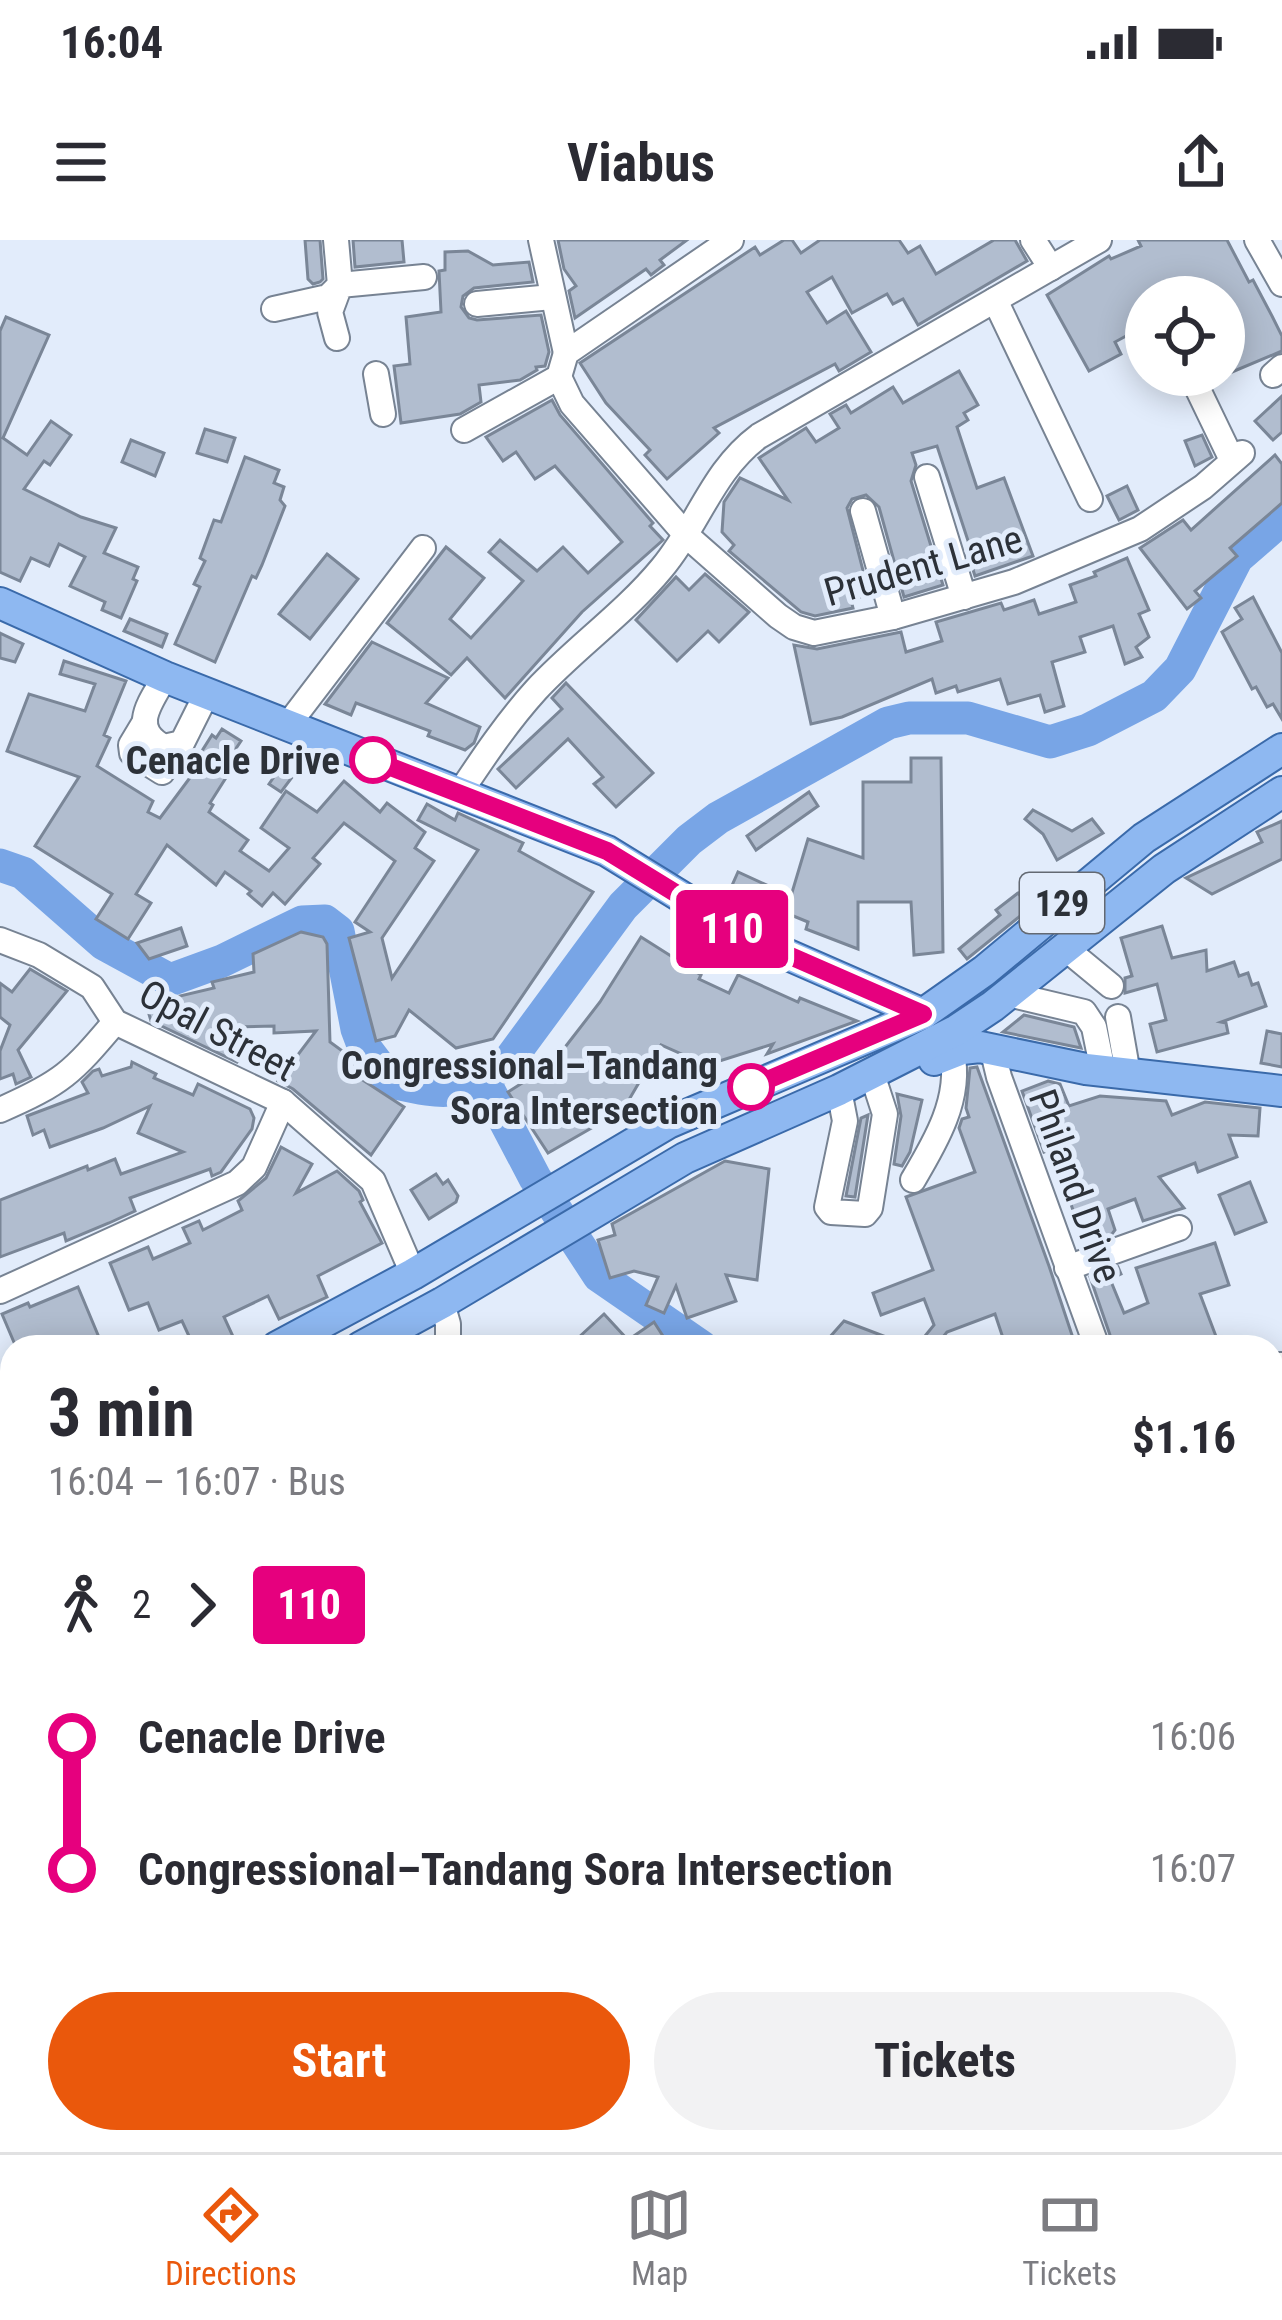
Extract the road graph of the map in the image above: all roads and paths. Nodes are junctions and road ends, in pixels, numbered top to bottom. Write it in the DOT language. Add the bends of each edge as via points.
graph roads {
  1 [pos="336,240"];
  2 [pos="541,240"];
  3 [pos="731,240"];
  4 [pos="1034,240"];
  5 [pos="1099,240"];
  6 [pos="1257,240"];
  7 [pos="1051,268"];
  8 [pos="424,277"];
  9 [pos="1282,284"];
  10 [pos="340,285"];
  11 [pos="552,297"];
  12 [pos="995,300"];
  13 [pos="477,304"];
  14 [pos="274,309"];
  15 [pos="337,338"];
  16 [pos="562,365"];
  17 [pos="376,374"];
  18 [pos="1203,396"];
  19 [pos="383,414"];
  20 [pos="464,430"];
  21 [pos="927,477"];
  22 [pos="1090,499"];
  23 [pos="862,511"];
  24 [pos="687,536"];
  25 [pos="423,548"];
  26 [pos="964,597"];
  27 [pos="0,603"];
  28 [pos="893,617"];
  29 [pos="166,676"];
  30 [pos="207,693"];
  31 [pos="143,724"];
  32 [pos="287,725"];
  33 [pos="1282,749"];
  34 [pos="162,772"];
  35 [pos="1282,792"];
  36 [pos="460,794"];
  37 [pos="1205,796"];
  38 [pos="1225,826"];
  39 [pos="0,940"];
  40 [pos="1065,948"];
  41 [pos="1111,986"];
  42 [pos="1000,1000"];
  43 [pos="923,1014"];
  44 [pos="1118,1017"];
  45 [pos="115,1022"];
  46 [pos="992,1048"];
  47 [pos="952,1053"];
  48 [pos="885,1068"];
  49 [pos="1116,1072"];
  50 [pos="839,1090"];
  51 [pos="1282,1091"];
  52 [pos="283,1102"];
  53 [pos="0,1110"];
  54 [pos="913,1180"];
  55 [pos="1179,1228"];
  56 [pos="1067,1268"];
  57 [pos="413,1274"];
  58 [pos="0,1291"];
  59 [pos="442,1303"];
  60 [pos="299,1335"];
  61 [pos="383,1335"];
  62 [pos="446,1335"];
  63 [pos="1092,1335"];
  1 -- 10 [label="street"];
  2 -- 11 [label="street, Prudent Lane"];
  3 -- 16 [label="street"];
  4 -- 7 [label="street"];
  5 -- 7 [label="street"];
  6 -- 9 [label="street"];
  7 -- 12 [label="street"];
  8 -- 10 [label="street"];
  10 -- 14 [label="street" via="328,297"];
  10 -- 15 [label="street" via="330,312"];
  11 -- 13 [label="street"];
  11 -- 16 [label="street, Prudent Lane"];
  12 -- 22 [label="street"];
  12 -- 24 [label="street" via="738,452"];
  16 -- 20 [label="street"];
  16 -- 24 [label="street, Prudent Lane" via="572,404"];
  17 -- 19 [label="street"];
  18 -- 26 [label="street, Prudent Lane" via="1237,457 1202,487 1140,529"];
  21 -- 26 [label="street"];
  23 -- 28 [label="street"];
  24 -- 28 [label="street, Prudent Lane" via="794,627 814,633"];
  24 -- 36 [label="street" via="536,690"];
  25 -- 32 [label="street"];
  26 -- 28 [label="street, Prudent Lane"];
  27 -- 29 [label="main road"];
  29 -- 30 [label="main road"];
  29 -- 31 [label="street"];
  30 -- 31 [label="street" via="175,748 153,742"];
  30 -- 32 [label="main road"];
  31 -- 34 [label="street" via="130,749"];
  32 -- 36 [label="main road"];
  33 -- 37 [label="main road, 129"];
  35 -- 38 [label="main road, 129"];
  36 -- 43 [label="main road" via="615,856 776,952"];
  37 -- 38 [label="main road"];
  37 -- 43 [label="main road, 129"];
  38 -- 40 [label="main road, 129"];
  39 -- 45 [label="street, Opal Street" via="92,987"];
  40 -- 41 [label="street"];
  40 -- 42 [label="main road, 129"];
  42 -- 46 [label="main road"];
  42 -- 48 [label="main road, 129"];
  42 -- 49 [label="street" via="1084,1012"];
  43 -- 57 [label="main road, 129" via="668,1123"];
  44 -- 49 [label="street"];
  45 -- 52 [label="street, Opal Street"];
  45 -- 53 [label="street" via="72,1073"];
  46 -- 47 [label="main road"];
  46 -- 49 [label="main road"];
  46 -- 56 [label="street, Philand Drive"];
  47 -- 48 [label="main road"];
  47 -- 54 [label="street" via="947,1109"];
  48 -- 50 [label="main road, 129"];
  48 -- 50 [label="street" via="886,1114 865,1214 827,1208 845,1121"];
  49 -- 51 [label="main road"];
  50 -- 59 [label="main road, 129" via="724,1137"];
  52 -- 57 [label="street, Opal Street" via="373,1180"];
  52 -- 58 [label="street" via="254,1167 237,1184"];
  55 -- 56 [label="street"];
  56 -- 63 [label="street, Philand Drive"];
  57 -- 60 [label="main road, 129"];
  59 -- 61 [label="main road, 129"];
  59 -- 62 [label="street"];
}
